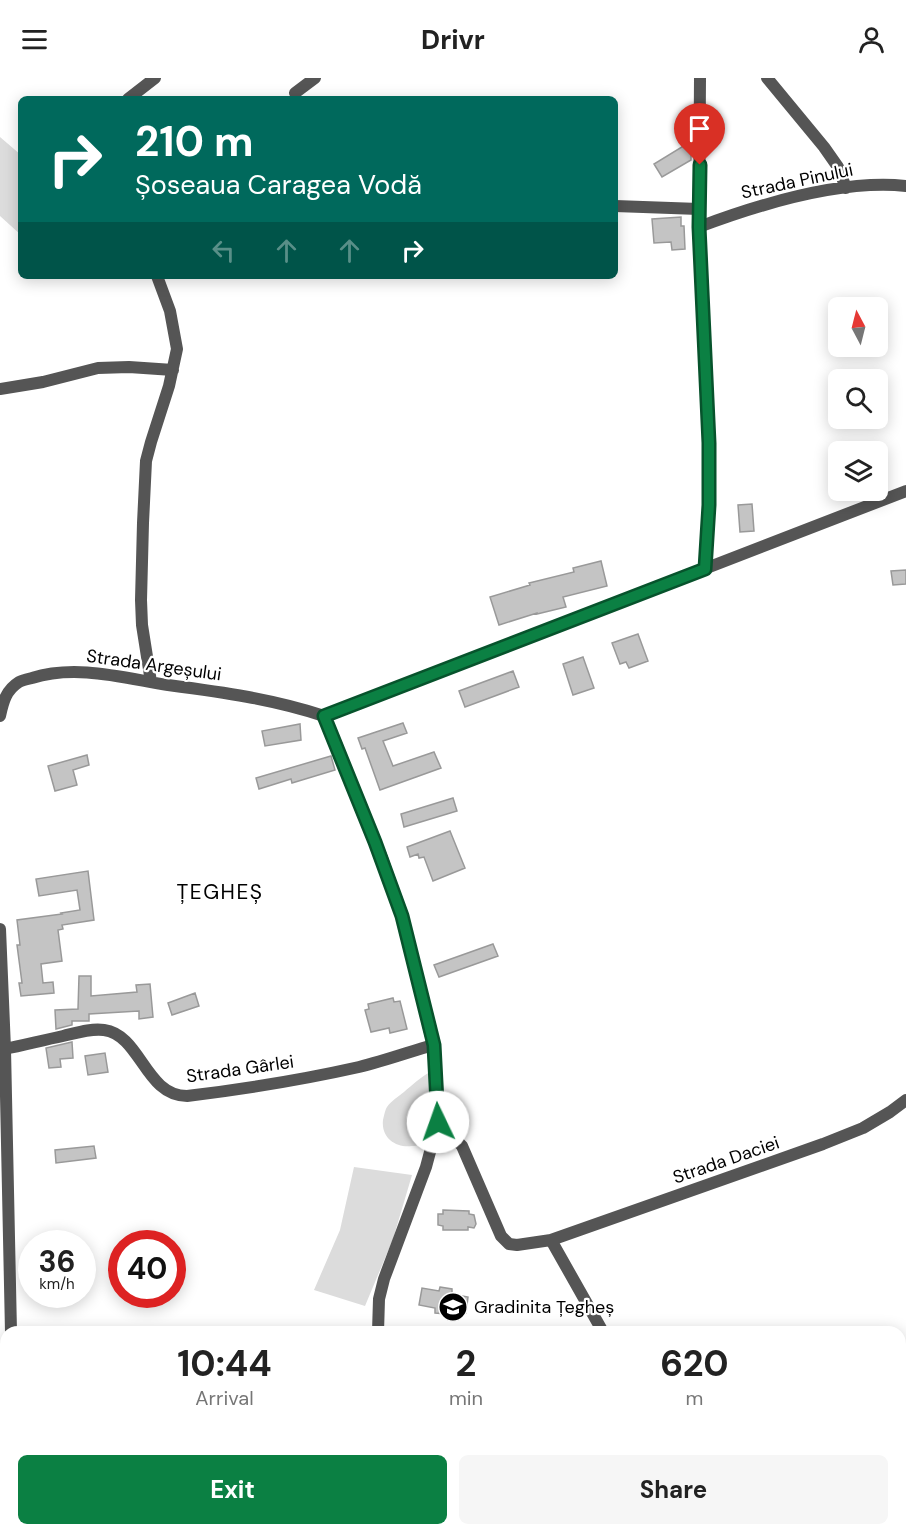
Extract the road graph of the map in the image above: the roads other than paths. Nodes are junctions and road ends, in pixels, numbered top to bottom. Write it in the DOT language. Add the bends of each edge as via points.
graph roads {
  1 [pos="155,78"];
  2 [pos="315,78"];
  3 [pos="700,78"];
  4 [pos="767,78"];
  5 [pos="295,93"];
  6 [pos="132,96"];
  7 [pos="906,186"];
  8 [pos="846,188"];
  9 [pos="618,206"];
  10 [pos="699,209"];
  11 [pos="699,227"];
  12 [pos="157,279"];
  13 [pos="172,370"];
  14 [pos="0,389"];
  15 [pos="906,491"];
  16 [pos="705,569"];
  17 [pos="151,682"];
  18 [pos="4,690"];
  19 [pos="0,716"];
  20 [pos="324,716"];
  21 [pos="0,928"];
  22 [pos="434,1045"];
  23 [pos="5,1049"];
  24 [pos="906,1100"];
  25 [pos="438,1122"];
  26 [pos="551,1239"];
  27 [pos="4,1240"];
  28 [pos="11,1326"];
  29 [pos="378,1326"];
  30 [pos="600,1326"];
  1 -- 6 [label="street"];
  2 -- 5 [label="street"];
  3 -- 10 [label="street"];
  4 -- 8 [label="street" via="824,147"];
  7 -- 8 [label="street, Strada Pinului"];
  8 -- 11 [label="street, Strada Pinului" via="762,204"];
  9 -- 10 [label="street"];
  10 -- 11 [label="street"];
  11 -- 16 [label="street" via="709,443"];
  12 -- 13 [label="street" via="170,311 177,349"];
  13 -- 14 [label="street" via="98,368"];
  13 -- 17 [label="street" via="151,442 145,482 141,600"];
  15 -- 16 [label="street"];
  16 -- 20 [label="street"];
  17 -- 18 [label="street, Strada Argeșului" via="63,672 41,675"];
  17 -- 20 [label="street, Strada Argeșului" via="278,702"];
  18 -- 19 [label="street, Strada Argeșului"];
  20 -- 22 [label="street" via="402,916"];
  21 -- 23 [label="street"];
  22 -- 23 [label="street, Strada Gârlei" via="361,1066 252,1089 187,1096 164,1089 125,1040 105,1030"];
  22 -- 25 [label="street"];
  23 -- 27 [label="street"];
  24 -- 26 [label="street, Strada Daciei" via="863,1128 824,1144"];
  25 -- 26 [label="street, Strada Daciei" via="462,1146 501,1236 509,1244 517,1245"];
  25 -- 29 [label="street" via="426,1167 384,1279"];
  26 -- 30 [label="street"];
  27 -- 28 [label="street"];
}
